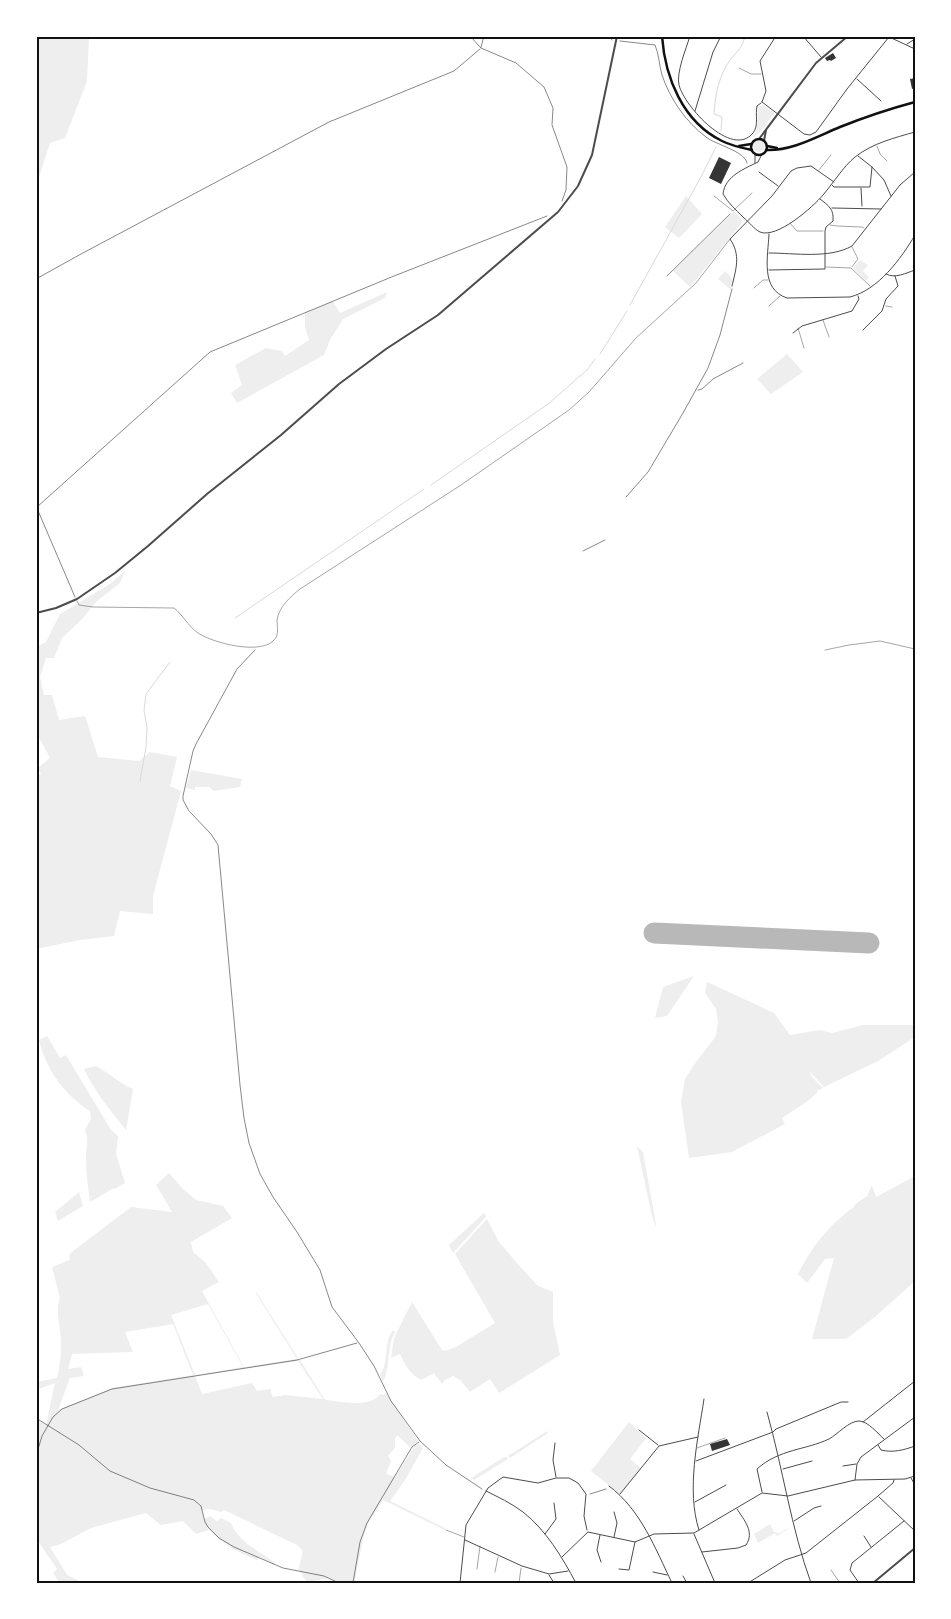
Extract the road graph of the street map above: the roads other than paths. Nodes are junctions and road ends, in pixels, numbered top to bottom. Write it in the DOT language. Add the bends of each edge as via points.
graph roads {
  1 [pos="616,36"];
  2 [pos="662,36"];
  3 [pos="690,36"];
  4 [pos="721,36"];
  5 [pos="776,36"];
  6 [pos="803,36"];
  7 [pos="848,36"];
  8 [pos="888,37"];
  9 [pos="915,40"];
  10 [pos="906,44"];
  11 [pos="915,49"];
  12 [pos="822,57"];
  13 [pos="739,68"];
  14 [pos="763,74"];
  15 [pos="856,79"];
  16 [pos="881,100"];
  17 [pos="762,102"];
  18 [pos="915,102"];
  19 [pos="695,111"];
  20 [pos="777,113"];
  21 [pos="766,130"];
  22 [pos="915,132"];
  23 [pos="759,139"];
  24 [pos="764,141"];
  25 [pos="751,144"];
  26 [pos="877,144"];
  27 [pos="736,146"];
  28 [pos="766,148"];
  29 [pos="752,150"];
  30 [pos="755,154"];
  31 [pos="762,154"];
  32 [pos="831,155"];
  33 [pos="857,156"];
  34 [pos="887,161"];
  35 [pos="915,162"];
  36 [pos="755,164"];
  37 [pos="915,166"];
  38 [pos="872,168"];
  39 [pos="819,170"];
  40 [pos="759,172"];
  41 [pos="915,172"];
  42 [pos="834,182"];
  43 [pos="831,185"];
  44 [pos="779,187"];
  45 [pos="861,187"];
  46 [pos="752,193"];
  47 [pos="714,196"];
  48 [pos="891,196"];
  49 [pos="820,199"];
  50 [pos="832,208"];
  51 [pos="862,208"];
  52 [pos="881,209"];
  53 [pos="734,210"];
  54 [pos="747,220"];
  55 [pos="790,223"];
  56 [pos="830,225"];
  57 [pos="866,229"];
  58 [pos="825,231"];
  59 [pos="769,233"];
  60 [pos="915,235"];
  61 [pos="730,239"];
  62 [pos="852,246"];
  63 [pos="768,253"];
  64 [pos="825,253"];
  65 [pos="825,267"];
  66 [pos="851,268"];
  67 [pos="768,270"];
  68 [pos="915,270"];
  69 [pos="886,274"];
  70 [pos="895,276"];
  71 [pos="768,280"];
  72 [pos="732,286"];
  73 [pos="871,287"];
  74 [pos="754,288"];
  75 [pos="858,295"];
  76 [pos="780,296"];
  77 [pos="884,305"];
  78 [pos="769,306"];
  79 [pos="892,307"];
  80 [pos="823,320"];
  81 [pos="798,328"];
  82 [pos="863,330"];
  83 [pos="792,333"];
  84 [pos="829,337"];
  85 [pos="804,348"];
  86 [pos="76,599"];
  87 [pos="36,613"];
  88 [pos="915,649"];
  89 [pos="825,650"];
  90 [pos="915,1381"];
  91 [pos="704,1399"];
  92 [pos="848,1402"];
  93 [pos="767,1412"];
  94 [pos="915,1417"];
  95 [pos="863,1422"];
  96 [pos="639,1430"];
  97 [pos="773,1432"];
  98 [pos="698,1436"];
  99 [pos="725,1438"];
  100 [pos="884,1439"];
  101 [pos="555,1443"];
  102 [pos="878,1445"];
  103 [pos="659,1446"];
  104 [pos="915,1446"];
  105 [pos="697,1448"];
  106 [pos="779,1456"];
  107 [pos="696,1460"];
  108 [pos="812,1461"];
  109 [pos="856,1464"];
  110 [pos="843,1466"];
  111 [pos="782,1469"];
  112 [pos="915,1476"];
  113 [pos="910,1477"];
  114 [pos="556,1478"];
  115 [pos="855,1480"];
  116 [pos="894,1480"];
  117 [pos="915,1484"];
  118 [pos="609,1486"];
  119 [pos="726,1486"];
  120 [pos="486,1491"];
  121 [pos="762,1493"];
  122 [pos="620,1494"];
  123 [pos="788,1496"];
  124 [pos="878,1496"];
  125 [pos="694,1502"];
  126 [pos="554,1503"];
  127 [pos="821,1506"];
  128 [pos="737,1508"];
  129 [pos="614,1512"];
  130 [pos="793,1521"];
  131 [pos="904,1521"];
  132 [pos="446,1530"];
  133 [pos="699,1530"];
  134 [pos="915,1531"];
  135 [pos="588,1532"];
  136 [pos="694,1533"];
  137 [pos="545,1534"];
  138 [pos="600,1535"];
  139 [pos="649,1535"];
  140 [pos="864,1536"];
  141 [pos="464,1537"];
  142 [pos="614,1538"];
  143 [pos="465,1540"];
  144 [pos="635,1542"];
  145 [pos="480,1546"];
  146 [pos="871,1547"];
  147 [pos="915,1548"];
  148 [pos="702,1552"];
  149 [pos="499,1555"];
  150 [pos="801,1555"];
  151 [pos="562,1557"];
  152 [pos="601,1562"];
  153 [pos="522,1566"];
  154 [pos="477,1569"];
  155 [pos="620,1569"];
  156 [pos="832,1570"];
  157 [pos="569,1571"];
  158 [pos="495,1572"];
  159 [pos="653,1572"];
  160 [pos="549,1574"];
  161 [pos="668,1576"];
  162 [pos="684,1576"];
  163 [pos="460,1583"];
  164 [pos="519,1583"];
  165 [pos="554,1583"];
  166 [pos="576,1583"];
  167 [pos="672,1583"];
  168 [pos="687,1583"];
  169 [pos="715,1583"];
  170 [pos="748,1583"];
  171 [pos="811,1583"];
  172 [pos="840,1583"];
  173 [pos="859,1583"];
  174 [pos="873,1583"];
  1 -- 86 [label="street" via="592,155 578,186 558,212 445,309 339,384 148,546"];
  2 -- 27 [label="main road" via="669,72 684,107 710,134"];
  3 -- 19 [label="street" via="678,80 682,93"];
  4 -- 19 [label="street" via="712,52"];
  5 -- 14 [label="street" via="760,61"];
  6 -- 12 [label="street"];
  7 -- 12 [label="street"];
  8 -- 10 [label="street"];
  8 -- 15 [label="street"];
  9 -- 10 [label="street"];
  10 -- 11 [label="street"];
  12 -- 20 [label="street"];
  13 -- 14 [label="lane" via="751,74"];
  14 -- 17 [label="street" via="766,91"];
  15 -- 16 [label="street"];
  15 -- 20 [label="street" via="822,126 810,135"];
  17 -- 19 [label="street" via="757,106 756,126 751,135 740,139 728,138 712,129"];
  17 -- 20 [label="street"];
  18 -- 28 [label="main road" via="882,111 806,142 778,149"];
  20 -- 21 [label="street"];
  21 -- 23 [label="street"];
  21 -- 24 [label="street"];
  22 -- 26 [label="street"];
  23 -- 24 [label="main road"];
  23 -- 25 [label="main road"];
  24 -- 28 [label="main road"];
  25 -- 27 [label="main road"];
  25 -- 29 [label="main road"];
  26 -- 33 [label="street"];
  26 -- 34 [label="lane"];
  27 -- 29 [label="main road"];
  28 -- 31 [label="main road"];
  29 -- 30 [label="main road"];
  30 -- 31 [label="main road"];
  30 -- 36 [label="street"];
  31 -- 36 [label="street"];
  32 -- 39 [label="lane"];
  33 -- 38 [label="street"];
  33 -- 42 [label="street"];
  35 -- 37 [label="street"];
  36 -- 53 [label="street" via="737,172 723,191"];
  38 -- 45 [label="street" via="870,187"];
  38 -- 48 [label="street" via="884,180"];
  39 -- 42 [label="street"];
  39 -- 44 [label="street" via="811,166 797,168"];
  40 -- 44 [label="street"];
  41 -- 48 [label="street"];
  42 -- 43 [label="street"];
  43 -- 45 [label="street"];
  43 -- 49 [label="street"];
  44 -- 54 [label="street"];
  45 -- 51 [label="street"];
  46 -- 53 [label="lane"];
  47 -- 53 [label="lane"];
  48 -- 52 [label="street"];
  49 -- 50 [label="street"];
  49 -- 55 [label="street"];
  50 -- 51 [label="street"];
  50 -- 56 [label="street" via="833,221"];
  51 -- 52 [label="street"];
  52 -- 57 [label="street"];
  53 -- 54 [label="street"];
  54 -- 59 [label="street" via="760,232"];
  54 -- 61 [label="street"];
  55 -- 58 [label="lane" via="797,231"];
  55 -- 59 [label="street"];
  56 -- 57 [label="lane"];
  56 -- 58 [label="street"];
  57 -- 62 [label="street"];
  58 -- 64 [label="street"];
  59 -- 63 [label="street"];
  60 -- 69 [label="street"];
  61 -- 72 [label="street" via="738,254"];
  61 -- 86 [label="lane" via="696,283 636,338 569,410 300,589 283,605 273,641 258,647 219,643 191,628 174,608 93,607 80,605"];
  62 -- 64 [label="street"];
  62 -- 66 [label="lane" via="858,259"];
  63 -- 64 [label="street"];
  63 -- 67 [label="street"];
  64 -- 65 [label="street"];
  65 -- 66 [label="lane"];
  65 -- 67 [label="street" via="824,270"];
  66 -- 73 [label="lane"];
  67 -- 71 [label="street"];
  68 -- 70 [label="street"];
  69 -- 70 [label="street"];
  69 -- 73 [label="street"];
  70 -- 77 [label="street" via="898,286"];
  71 -- 74 [label="lane" via="762,280"];
  71 -- 76 [label="street"];
  73 -- 75 [label="street"];
  75 -- 76 [label="street"];
  75 -- 80 [label="street" via="852,311"];
  76 -- 78 [label="lane"];
  77 -- 79 [label="lane"];
  77 -- 82 [label="street" via="882,312"];
  80 -- 81 [label="street"];
  80 -- 84 [label="lane"];
  81 -- 83 [label="street"];
  81 -- 85 [label="lane"];
  86 -- 87 [label="street"];
  88 -- 89 [label="lane" via="880,642"];
  90 -- 95 [label="street"];
  91 -- 98 [label="street"];
  92 -- 97 [label="street" via="808,1415"];
  93 -- 97 [label="street"];
  94 -- 100 [label="street"];
  95 -- 100 [label="street"];
  95 -- 106 [label="street" via="854,1422 825,1441"];
  96 -- 103 [label="street"];
  97 -- 106 [label="street"];
  97 -- 107 [label="street"];
  98 -- 103 [label="street"];
  98 -- 105 [label="street"];
  99 -- 105 [label="lane"];
  100 -- 102 [label="street"];
  101 -- 114 [label="street"];
  102 -- 104 [label="street" via="887,1452"];
  102 -- 109 [label="street"];
  103 -- 122 [label="street"];
  105 -- 107 [label="street"];
  106 -- 111 [label="street"];
  106 -- 121 [label="street" via="758,1469"];
  107 -- 125 [label="street"];
  108 -- 111 [label="street"];
  109 -- 110 [label="street"];
  109 -- 115 [label="street"];
  111 -- 123 [label="street"];
  112 -- 113 [label="street"];
  113 -- 116 [label="street"];
  113 -- 117 [label="street"];
  114 -- 120 [label="street" via="538,1483 504,1476"];
  114 -- 135 [label="street" via="572,1479 586,1494 584,1516"];
  115 -- 116 [label="street"];
  115 -- 123 [label="street"];
  116 -- 124 [label="street"];
  118 -- 122 [label="street"];
  119 -- 125 [label="street"];
  120 -- 137 [label="street" via="521,1511"];
  120 -- 141 [label="street" via="466,1525"];
  121 -- 123 [label="street"];
  121 -- 128 [label="street"];
  122 -- 139 [label="street"];
  123 -- 130 [label="street"];
  124 -- 131 [label="street"];
  124 -- 150 [label="street"];
  125 -- 133 [label="street"];
  126 -- 137 [label="street" via="556,1519"];
  127 -- 130 [label="street"];
  128 -- 133 [label="street"];
  128 -- 148 [label="street" via="749,1527 746,1545"];
  129 -- 142 [label="street" via="617,1524"];
  130 -- 150 [label="street"];
  131 -- 134 [label="street"];
  131 -- 146 [label="street"];
  132 -- 141 [label="lane"];
  133 -- 136 [label="street"];
  135 -- 138 [label="street"];
  135 -- 151 [label="street"];
  136 -- 139 [label="street"];
  136 -- 148 [label="street"];
  137 -- 151 [label="street"];
  138 -- 142 [label="street"];
  138 -- 152 [label="street" via="597,1550"];
  139 -- 144 [label="street"];
  139 -- 161 [label="street"];
  140 -- 146 [label="street"];
  141 -- 143 [label="street"];
  142 -- 144 [label="street"];
  143 -- 145 [label="street"];
  143 -- 163 [label="street"];
  144 -- 155 [label="street" via="629,1570"];
  145 -- 149 [label="street"];
  145 -- 154 [label="lane"];
  146 -- 173 [label="street" via="850,1566"];
  147 -- 174 [label="street"];
  148 -- 169 [label="street"];
  149 -- 153 [label="street"];
  149 -- 158 [label="lane"];
  150 -- 170 [label="street" via="785,1560"];
  150 -- 171 [label="street"];
  151 -- 157 [label="street"];
  153 -- 160 [label="street"];
  153 -- 164 [label="lane"];
  156 -- 172 [label="lane"];
  157 -- 160 [label="street"];
  157 -- 166 [label="street"];
  159 -- 161 [label="street"];
  160 -- 165 [label="street"];
  161 -- 167 [label="street"];
  162 -- 168 [label="street"];
}
